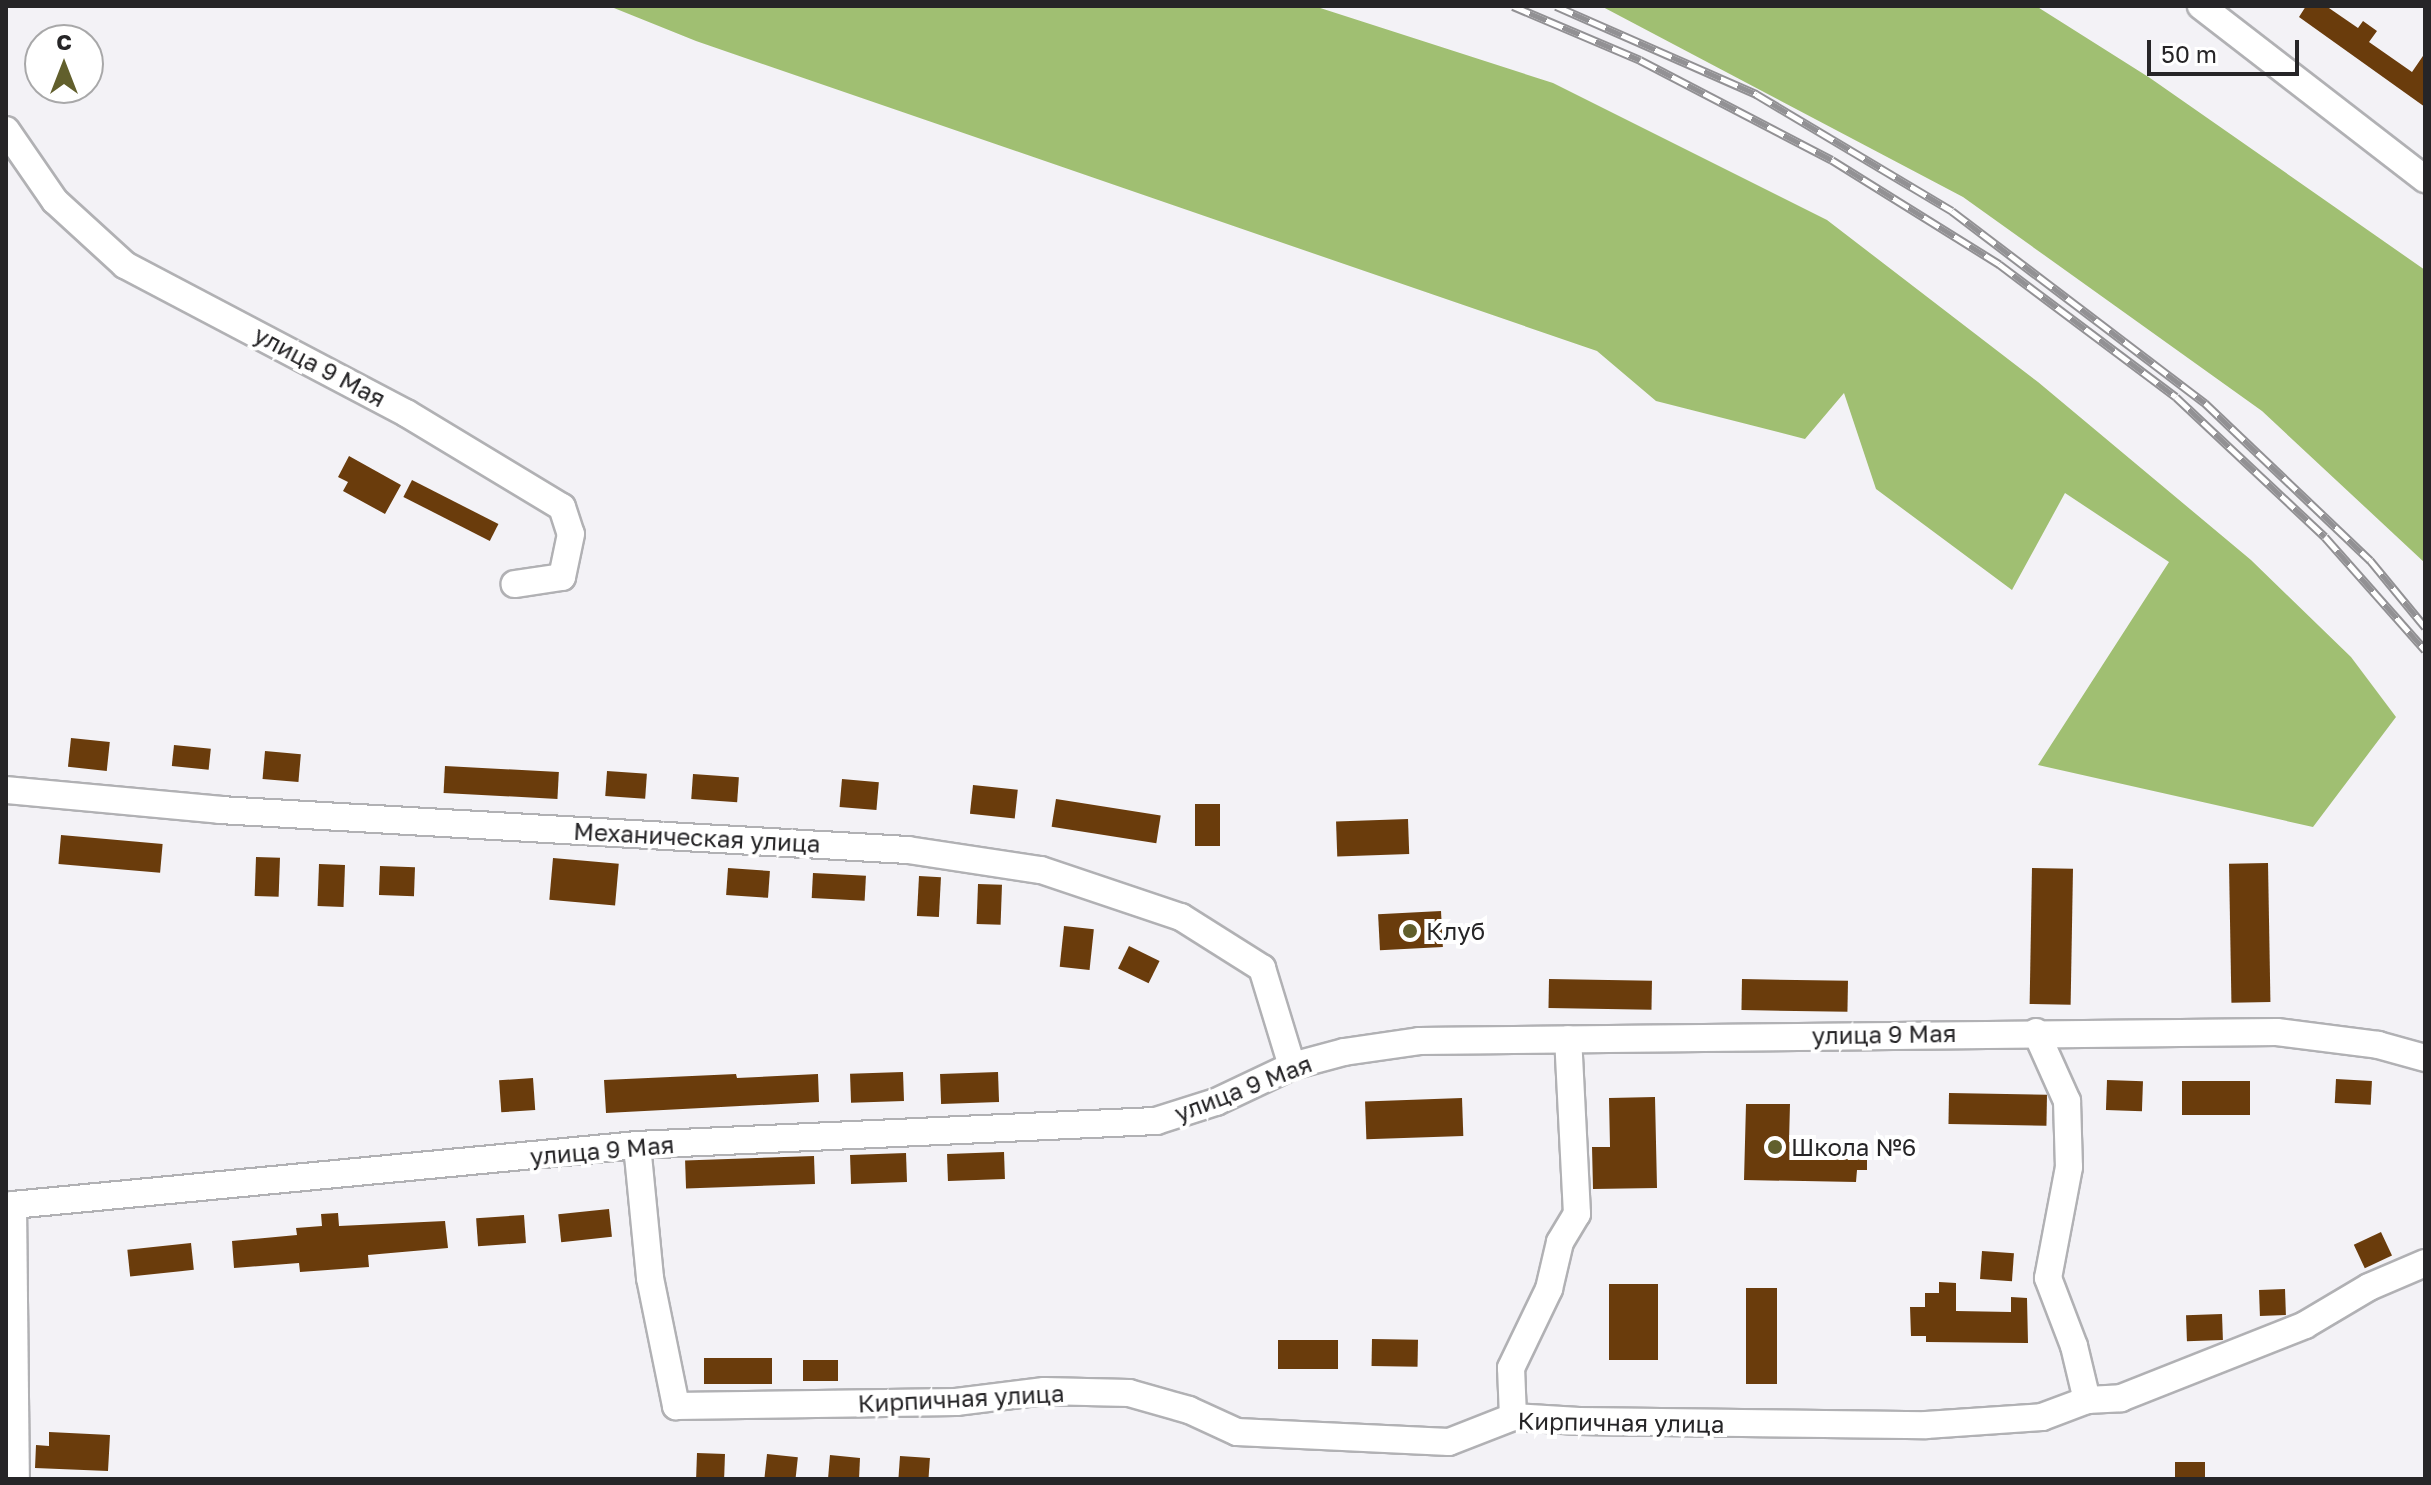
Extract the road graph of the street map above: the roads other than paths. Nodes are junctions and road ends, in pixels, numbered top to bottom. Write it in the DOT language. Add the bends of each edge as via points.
graph roads {
  1 [pos="2201,6"];
  2 [pos="6,130"];
  3 [pos="2425,179"];
  4 [pos="515,584"];
  5 [pos="6,790"];
  6 [pos="2036,1032"];
  7 [pos="1568,1039"];
  8 [pos="2425,1058"];
  9 [pos="1292,1066"];
  10 [pos="637,1145"];
  11 [pos="10,1202"];
  12 [pos="2425,1263"];
  13 [pos="2087,1400"];
  14 [pos="1513,1417"];
  15 [pos="16,1479"];
  1 -- 3 [label="street"];
  2 -- 4 [label="street, улица 9 Мая" via="55,201 125,265 406,413 562,507 571,534 562,577"];
  5 -- 9 [label="street, Механическая улица" via="220,810 908,850 1041,870 1181,917 1262,968"];
  6 -- 7 [label="street, улица 9 Мая"];
  6 -- 8 [label="street, улица 9 Мая" via="2277,1032 2378,1045"];
  6 -- 13 [label="street" via="2067,1101 2069,1167 2048,1278 2074,1346"];
  7 -- 9 [label="street, улица 9 Мая" via="1419,1041"];
  7 -- 14 [label="street" via="1577,1214 1560,1242 1549,1289 1511,1368"];
  9 -- 10 [label="street, улица 9 Мая" via="1216,1102 1156,1121"];
  10 -- 11 [label="street, улица 9 Мая"];
  10 -- 14 [label="street, Кирпичная улица" via="650,1278 676,1406 956,1402 1044,1391 1129,1393 1189,1410 1237,1432 1449,1442"];
  11 -- 15 [label="street"];
  12 -- 13 [label="street, Кирпичная улица" via="2369,1287 2305,1325 2121,1398"];
  13 -- 14 [label="street, Кирпичная улица" via="2042,1417 1926,1425"];
}
